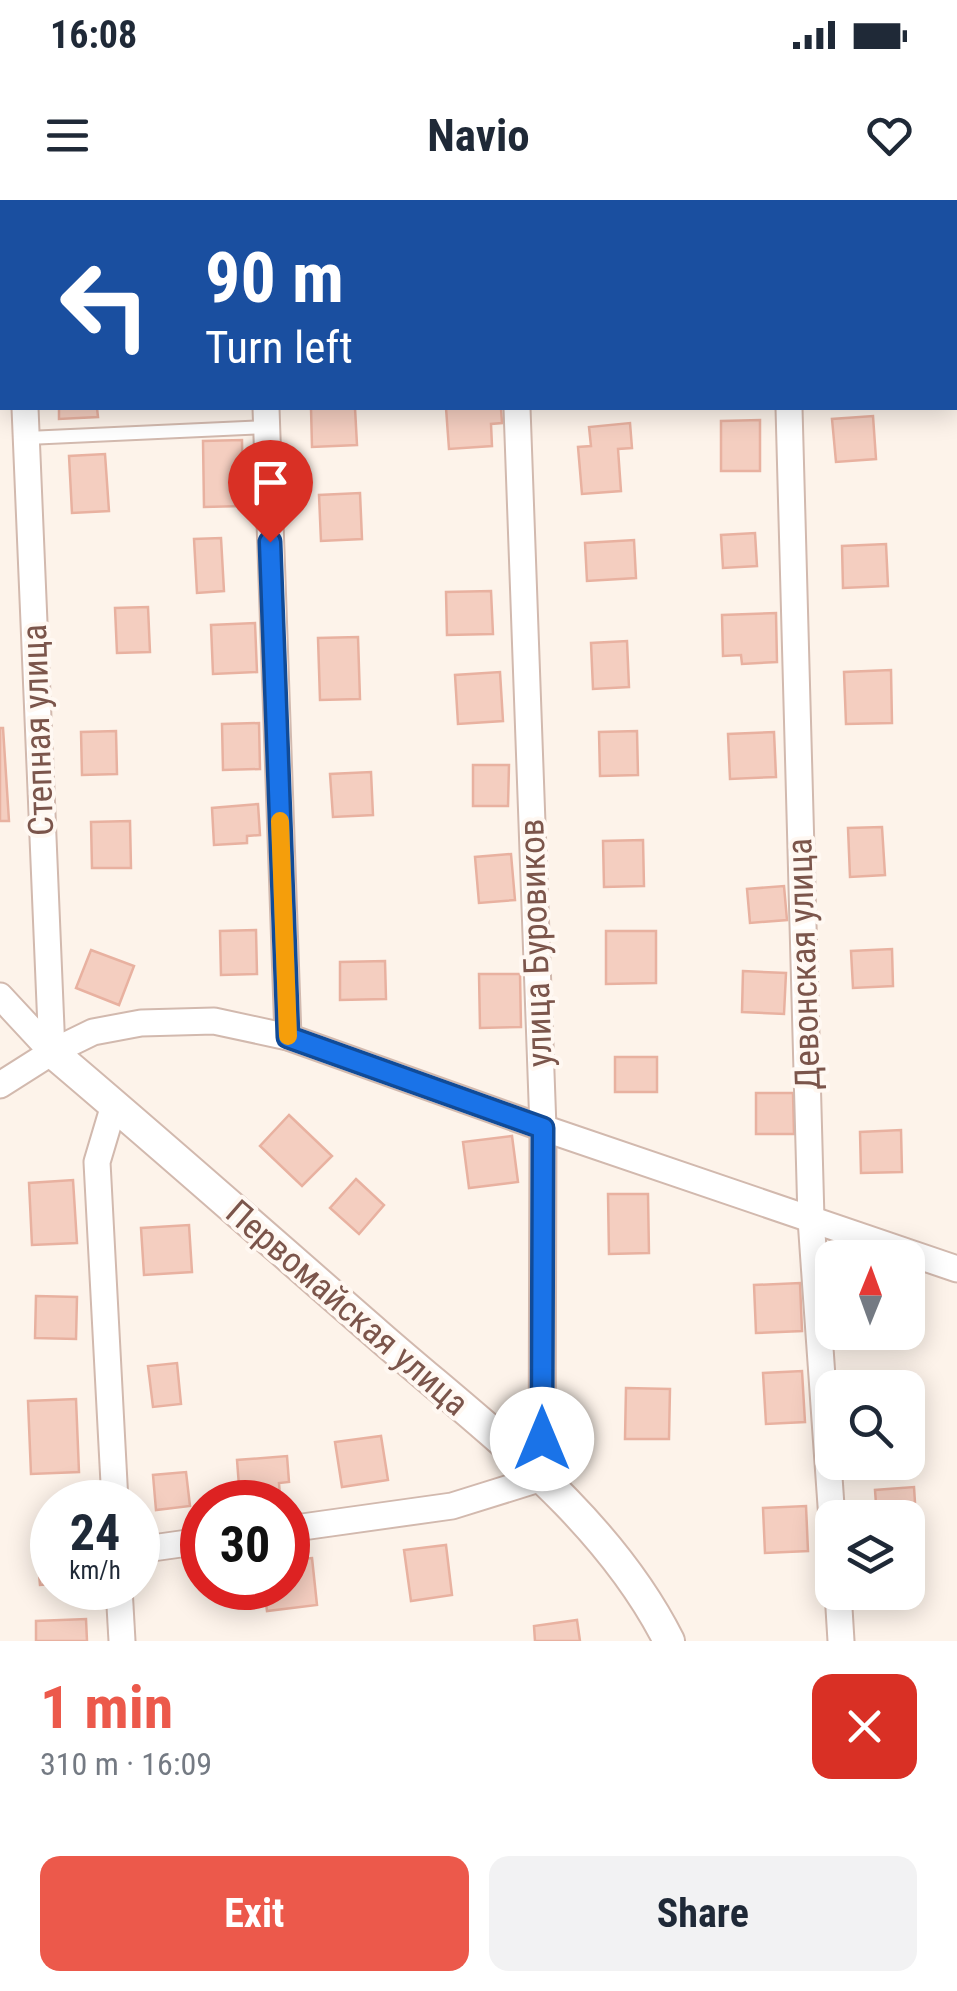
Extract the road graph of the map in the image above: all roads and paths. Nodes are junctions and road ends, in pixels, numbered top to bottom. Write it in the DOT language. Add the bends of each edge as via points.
graph roads {
  1 [pos="25,410"];
  2 [pos="517,410"];
  3 [pos="789,410"];
  4 [pos="266,417"];
  5 [pos="26,438"];
  6 [pos="0,996"];
  7 [pos="288,1037"];
  8 [pos="52,1052"];
  9 [pos="0,1085"];
  10 [pos="114,1105"];
  11 [pos="543,1128"];
  12 [pos="811,1219"];
  13 [pos="957,1268"];
  14 [pos="542,1478"];
  15 [pos="113,1480"];
  16 [pos="831,1500"];
  17 [pos="310,1526"];
  18 [pos="120,1610"];
  19 [pos="839,1610"];
  20 [pos="122,1641"];
  21 [pos="669,1641"];
  22 [pos="841,1641"];
  1 -- 5 [label="street, Степная улица"];
  2 -- 11 [label="street, улица Буровиков"];
  3 -- 12 [label="street, Девонская улица"];
  4 -- 5 [label="lane"];
  4 -- 7 [label="street"];
  5 -- 8 [label="street, Степная улица"];
  6 -- 8 [label="street, Первомайская улица"];
  7 -- 8 [label="street" via="214,1021 141,1023 93,1032"];
  7 -- 11 [label="street"];
  8 -- 9 [label="street"];
  8 -- 10 [label="street, Первомайская улица"];
  10 -- 14 [label="street, Первомайская улица"];
  10 -- 15 [label="street" via="97,1162"];
  11 -- 12 [label="street"];
  11 -- 14 [label="street, улица Буровиков"];
  12 -- 13 [label="street"];
  12 -- 16 [label="street, Девонская улица"];
  14 -- 17 [label="street" via="452,1506"];
  14 -- 21 [label="street, Первомайская улица" via="618,1560"];
  18 -- 20 [label="street"];
  19 -- 22 [label="street"];
}
